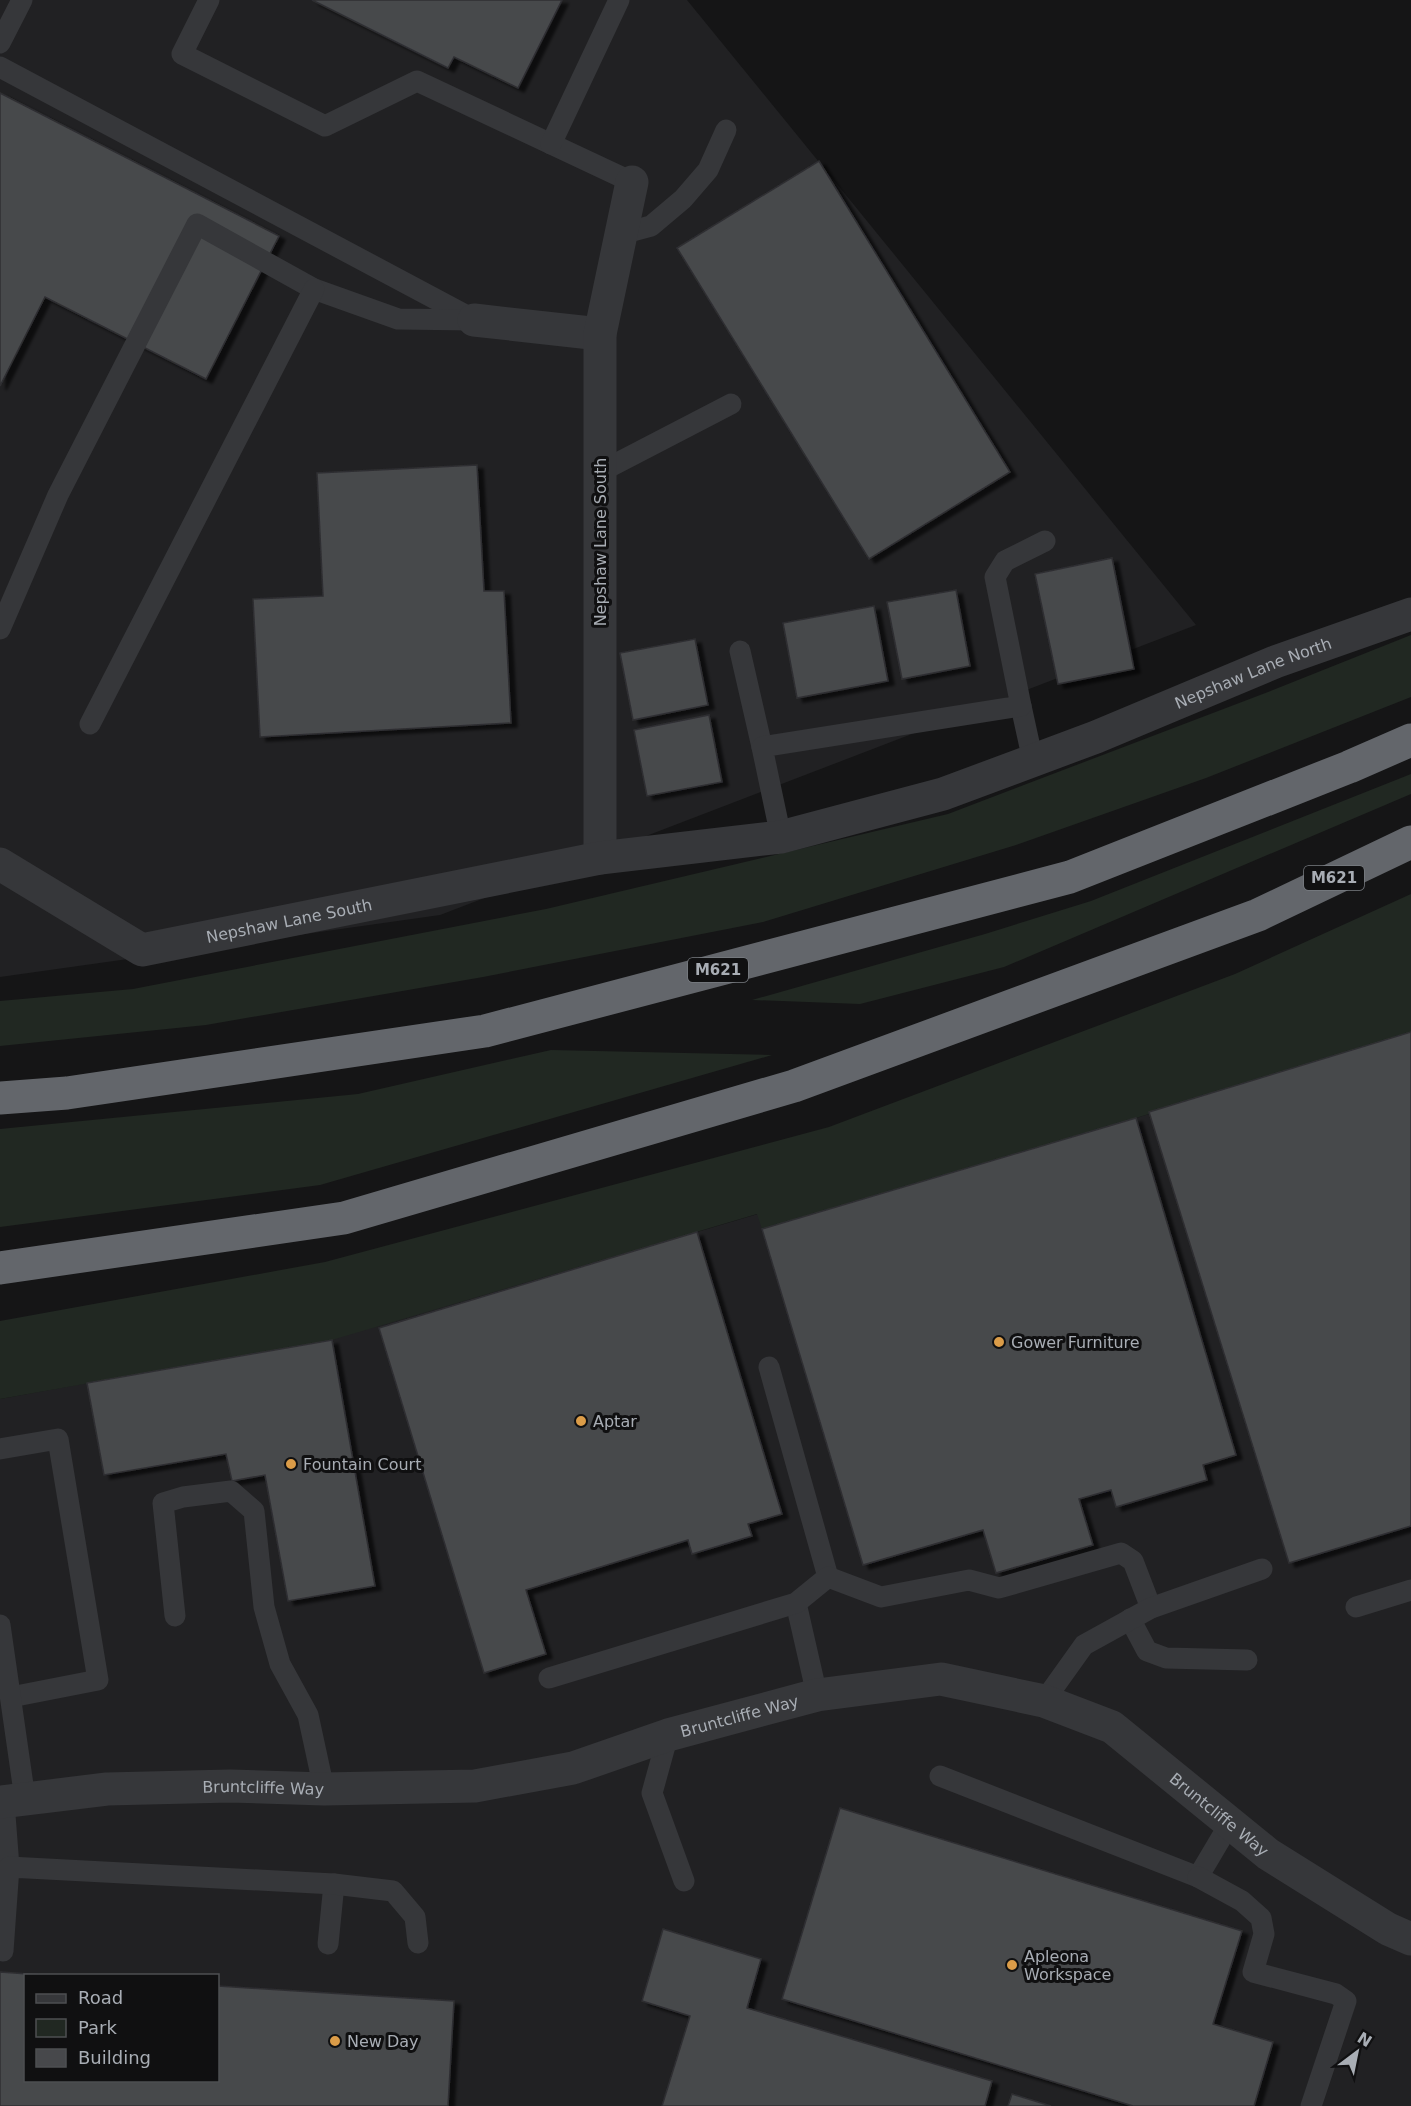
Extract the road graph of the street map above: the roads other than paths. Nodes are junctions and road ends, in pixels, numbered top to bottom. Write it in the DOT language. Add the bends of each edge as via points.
graph roads {
  1 [pos="22,0"];
  2 [pos="209,0"];
  3 [pos="618,0"];
  4 [pos="0,43"];
  5 [pos="0,68"];
  6 [pos="726,130"];
  7 [pos="552,144"];
  8 [pos="632,182"];
  9 [pos="621,234"];
  10 [pos="314,289"];
  11 [pos="474,320"];
  12 [pos="600,334"];
  13 [pos="731,404"];
  14 [pos="600,472"];
  15 [pos="1046,541"];
  16 [pos="1411,614"];
  17 [pos="0,629"];
  18 [pos="740,651"];
  19 [pos="1021,706"];
  20 [pos="90,724"];
  21 [pos="1096,737"];
  22 [pos="1411,740"];
  23 [pos="762,747"];
  24 [pos="1033,761"];
  25 [pos="781,837"];
  26 [pos="1411,842"];
  27 [pos="600,858"];
  28 [pos="0,864"];
  29 [pos="0,1098"];
  30 [pos="0,1268"];
  31 [pos="770,1367"];
  32 [pos="0,1449"];
  33 [pos="1262,1569"];
  34 [pos="828,1577"];
  35 [pos="1411,1590"];
  36 [pos="796,1603"];
  37 [pos="1356,1607"];
  38 [pos="1151,1608"];
  39 [pos="175,1616"];
  40 [pos="1130,1619"];
  41 [pos="0,1625"];
  42 [pos="1247,1660"];
  43 [pos="549,1678"];
  44 [pos="817,1695"];
  45 [pos="10,1697"];
  46 [pos="1044,1701"];
  47 [pos="668,1735"];
  48 [pos="940,1776"];
  49 [pos="324,1789"];
  50 [pos="10,1801"];
  51 [pos="1230,1823"];
  52 [pos="4,1867"];
  53 [pos="1198,1877"];
  54 [pos="684,1881"];
  55 [pos="334,1884"];
  56 [pos="1411,1939"];
  57 [pos="418,1943"];
  58 [pos="328,1944"];
  59 [pos="3,1951"];
  60 [pos="1311,2106"];
  1 -- 4 [label="lane"];
  2 -- 7 [label="lane" via="182,54 325,126 417,81"];
  3 -- 7 [label="lane"];
  5 -- 11 [label="lane"];
  6 -- 9 [label="lane" via="708,170 683,199 651,226"];
  7 -- 8 [label="lane"];
  8 -- 9 [label="street, Nepshaw Lane South"];
  9 -- 12 [label="street, Nepshaw Lane South"];
  10 -- 11 [label="lane" via="398,319"];
  10 -- 17 [label="lane" via="197,224 58,495"];
  10 -- 20 [label="lane"];
  11 -- 12 [label="street"];
  12 -- 14 [label="street, Nepshaw Lane South"];
  13 -- 14 [label="lane"];
  14 -- 27 [label="street, Nepshaw Lane South"];
  15 -- 19 [label="lane" via="1005,561 995,577"];
  16 -- 21 [label="street, Nepshaw Lane North" via="1275,662"];
  18 -- 23 [label="lane"];
  19 -- 23 [label="lane"];
  19 -- 24 [label="lane"];
  21 -- 24 [label="street, Nepshaw Lane South"];
  22 -- 29 [label="highway, M621" via="1070,877 485,1030 67,1093"];
  23 -- 25 [label="lane"];
  24 -- 25 [label="street, Nepshaw Lane South" via="943,794"];
  25 -- 27 [label="street, Nepshaw Lane South"];
  26 -- 30 [label="highway, M621" via="1258,915 794,1086 344,1218"];
  27 -- 28 [label="street, Nepshaw Lane South" via="142,950"];
  31 -- 34 [label="lane"];
  32 -- 45 [label="lane" via="58,1439 98,1680"];
  33 -- 38 [label="lane"];
  34 -- 36 [label="lane"];
  34 -- 38 [label="lane" via="881,1597 969,1580 999,1588 1121,1553 1133,1561"];
  35 -- 37 [label="lane"];
  36 -- 43 [label="lane"];
  36 -- 44 [label="lane"];
  38 -- 40 [label="lane"];
  39 -- 49 [label="lane" via="163,1503 231,1491 254,1511 264,1607 280,1664 308,1715"];
  40 -- 42 [label="lane" via="1147,1651 1166,1658"];
  40 -- 46 [label="lane" via="1084,1645"];
  41 -- 45 [label="lane"];
  44 -- 46 [label="street, Bruntcliffe Way" via="941,1679"];
  44 -- 47 [label="street, Bruntcliffe Way"];
  45 -- 50 [label="lane"];
  46 -- 51 [label="street, Bruntcliffe Way" via="1112,1727"];
  47 -- 49 [label="street, Bruntcliffe Way" via="573,1768 475,1786"];
  47 -- 54 [label="lane" via="652,1793"];
  48 -- 53 [label="lane"];
  49 -- 50 [label="street, Bruntcliffe Way" via="107,1789"];
  50 -- 52 [label="lane"];
  51 -- 53 [label="lane"];
  51 -- 56 [label="street, Bruntcliffe Way" via="1268,1854 1388,1929"];
  52 -- 55 [label="lane"];
  52 -- 59 [label="lane"];
  53 -- 60 [label="lane" via="1242,1901 1261,1918 1264,1934 1253,1972 1336,1994 1346,2001"];
  55 -- 57 [label="lane" via="393,1891 415,1917"];
  55 -- 58 [label="lane"];
}
